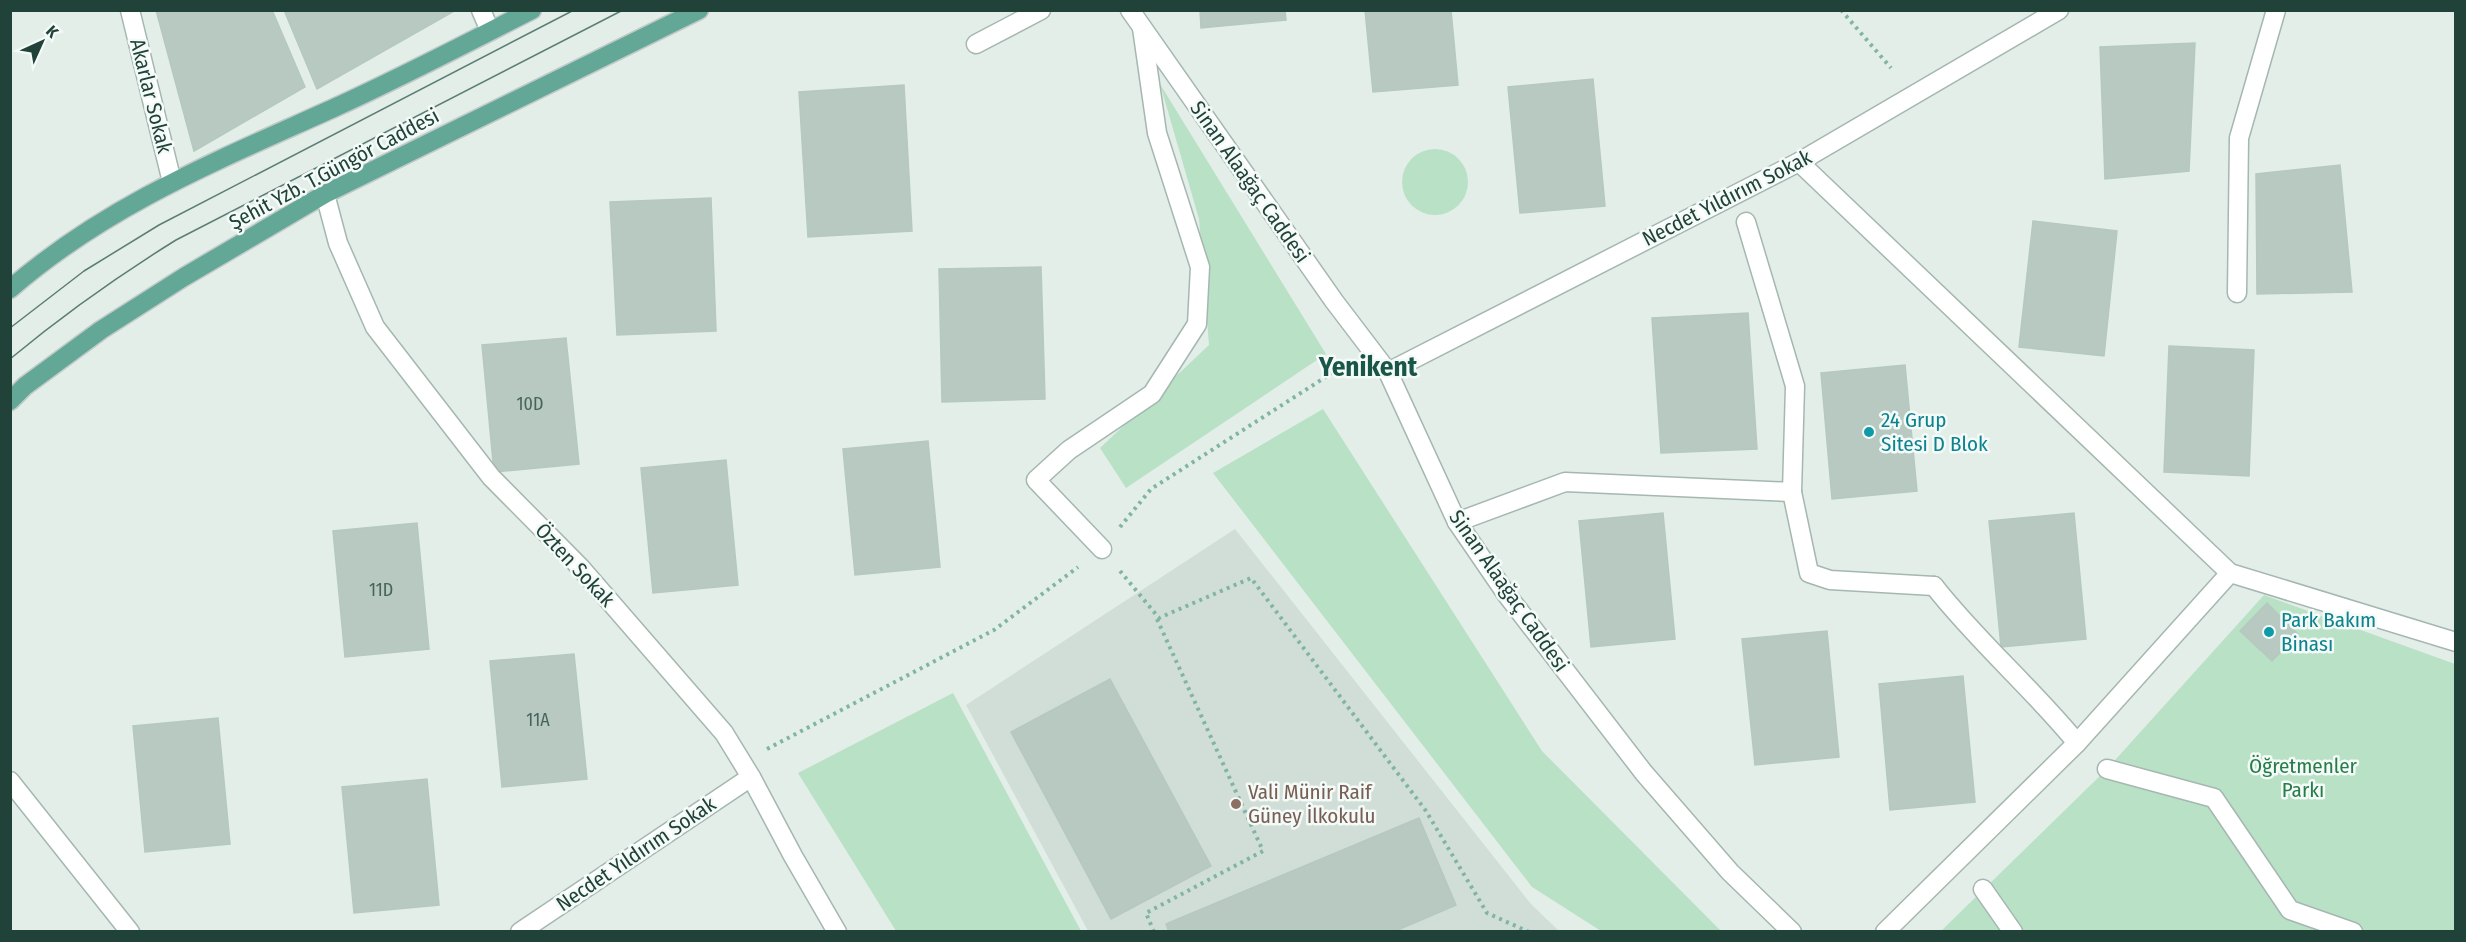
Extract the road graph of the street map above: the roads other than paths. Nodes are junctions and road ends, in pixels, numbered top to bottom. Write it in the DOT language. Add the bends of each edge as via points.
graph roads {
  1 [pos="130,10"];
  2 [pos="481,10"];
  3 [pos="532,10"];
  4 [pos="699,10"];
  5 [pos="1041,10"];
  6 [pos="1130,10"];
  7 [pos="2059,10"];
  8 [pos="2276,10"];
  9 [pos="1142,28"];
  10 [pos="490,31"];
  11 [pos="976,44"];
  12 [pos="1799,162"];
  13 [pos="172,182"];
  14 [pos="325,194"];
  15 [pos="1746,222"];
  16 [pos="10,289"];
  17 [pos="2237,293"];
  18 [pos="1388,372"];
  19 [pos="10,401"];
  20 [pos="1792,492"];
  21 [pos="1457,522"];
  22 [pos="1102,549"];
  23 [pos="2230,573"];
  24 [pos="2456,642"];
  25 [pos="2077,744"];
  26 [pos="2107,769"];
  27 [pos="747,770"];
  28 [pos="10,782"];
  29 [pos="1983,889"];
  30 [pos="130,932"];
  31 [pos="520,932"];
  32 [pos="837,932"];
  33 [pos="1792,932"];
  34 [pos="1885,932"];
  35 [pos="2013,932"];
  36 [pos="2353,932"];
  1 -- 13 [label="street, Akarlar Sokak"];
  2 -- 10 [label="street"];
  3 -- 10 [label="main road"];
  4 -- 14 [label="main road, Şehit Yzb. T.Güngör Caddesi"];
  5 -- 11 [label="street"];
  6 -- 9 [label="street, Sinan Alaağaç Caddesi"];
  7 -- 12 [label="street, Necdet Yıldırım Sokak"];
  8 -- 17 [label="street" via="2240,138"];
  9 -- 18 [label="street, Sinan Alaağaç Caddesi"];
  9 -- 22 [label="street" via="1157,133 1200,267 1197,324 1152,394 1069,450 1036,480"];
  10 -- 13 [label="main road" via="356,98"];
  12 -- 18 [label="street, Necdet Yıldırım Sokak"];
  12 -- 23 [label="street"];
  13 -- 16 [label="main road" via="106,217"];
  14 -- 19 [label="main road, Şehit Yzb. T.Güngör Caddesi" via="101,330"];
  14 -- 27 [label="street, Özten Sokak" via="338,243 375,327 491,477 580,567 724,733"];
  15 -- 20 [label="street" via="1795,386"];
  18 -- 21 [label="street, Sinan Alaağaç Caddesi"];
  20 -- 21 [label="street" via="1565,482"];
  20 -- 25 [label="street" via="1809,573 1830,580 1934,586 1963,624 2047,707"];
  21 -- 33 [label="street, Sinan Alaağaç Caddesi" via="1507,595 1644,773 1730,872"];
  23 -- 24 [label="street"];
  23 -- 25 [label="street"];
  25 -- 34 [label="street"];
  26 -- 36 [label="street" via="2214,798 2290,910"];
  27 -- 31 [label="street, Necdet Yıldırım Sokak"];
  27 -- 32 [label="street, Özten Sokak"];
  28 -- 30 [label="street"];
  29 -- 35 [label="street"];
}
